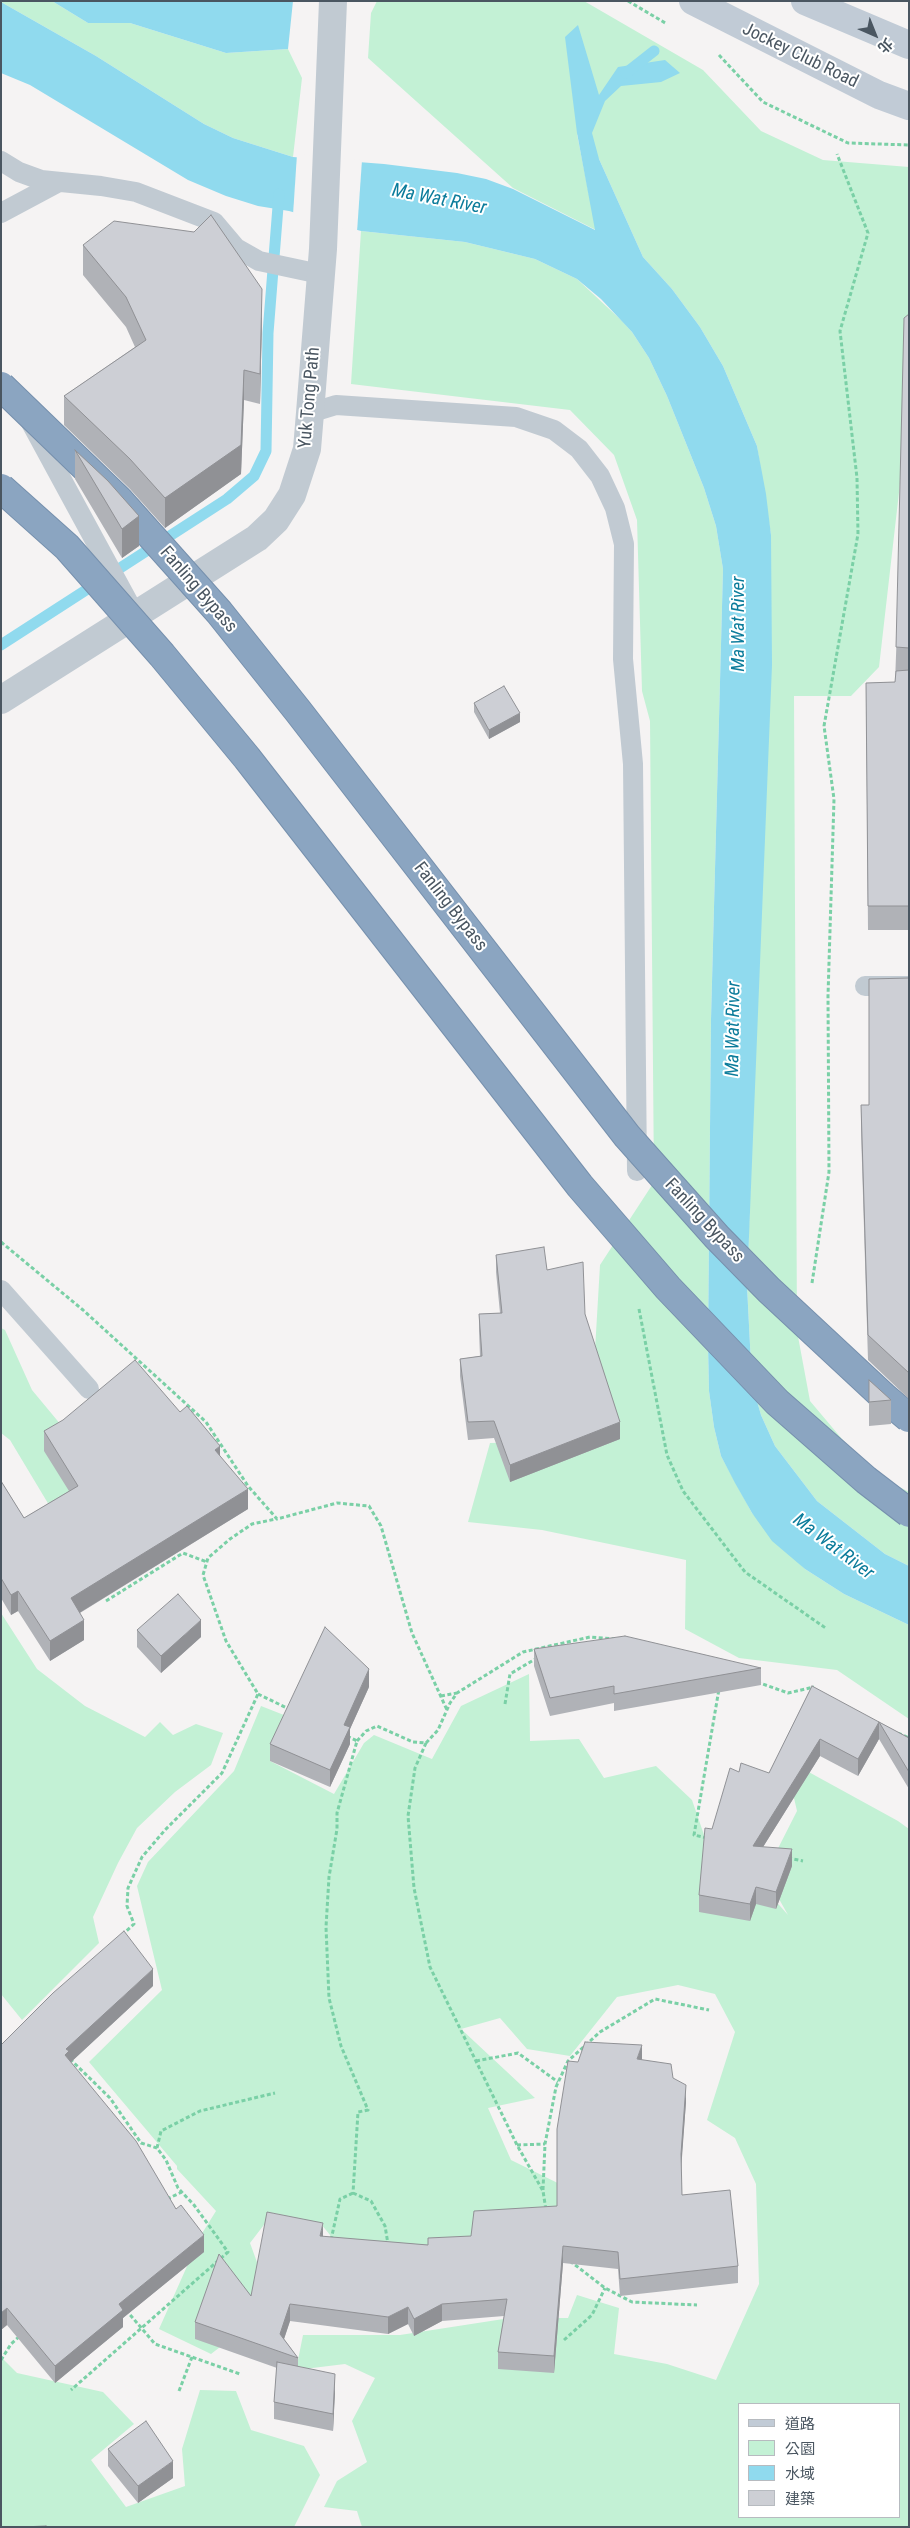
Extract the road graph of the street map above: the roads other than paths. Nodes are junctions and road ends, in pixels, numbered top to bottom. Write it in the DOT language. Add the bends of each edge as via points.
graph roads {
  1 [pos="693,1"];
  2 [pos="805,1"];
  3 [pos="333,3"];
  4 [pos="909,44"];
  5 [pos="909,106"];
  6 [pos="1,161"];
  7 [pos="59,182"];
  8 [pos="1,213"];
  9 [pos="204,218"];
  10 [pos="187,230"];
  11 [pos="322,262"];
  12 [pos="1,386"];
  13 [pos="310,413"];
  14 [pos="29,420"];
  15 [pos="1,488"];
  16 [pos="135,615"];
  17 [pos="1,700"];
  18 [pos="865,986"];
  19 [pos="909,986"];
  20 [pos="637,1171"];
  21 [pos="1,1290"];
  22 [pos="89,1389"];
  23 [pos="909,1418"];
  24 [pos="909,1512"];
  1 -- 5 [label="main road, Jockey Club Road" via="862,87"];
  2 -- 4 [label="main road"];
  3 -- 11 [label="street, Yuk Tong Path"];
  6 -- 7 [label="lane" via="41,180"];
  7 -- 8 [label="lane"];
  7 -- 9 [label="lane" via="136,192"];
  9 -- 10 [label="lane"];
  9 -- 11 [label="lane" via="214,222 236,248 259,261"];
  11 -- 13 [label="street, Yuk Tong Path"];
  12 -- 23 [label="highway, Fanling Bypass, bridge" via="119,500 219,612 626,1136 769,1290"];
  13 -- 16 [label="street, Yuk Tong Path" via="307,449 300,473 292,495 276,520 257,538"];
  13 -- 20 [label="lane" via="336,405 516,416 554,430 580,449 600,476 615,508 624,544 623,659 633,764"];
  14 -- 16 [label="lane"];
  15 -- 24 [label="highway, bridge" via="66,547 162,655 247,758 580,1186 668,1288 777,1402 866,1480"];
  16 -- 17 [label="street, Yuk Tong Path"];
  18 -- 19 [label="lane"];
  21 -- 22 [label="lane"];
}
